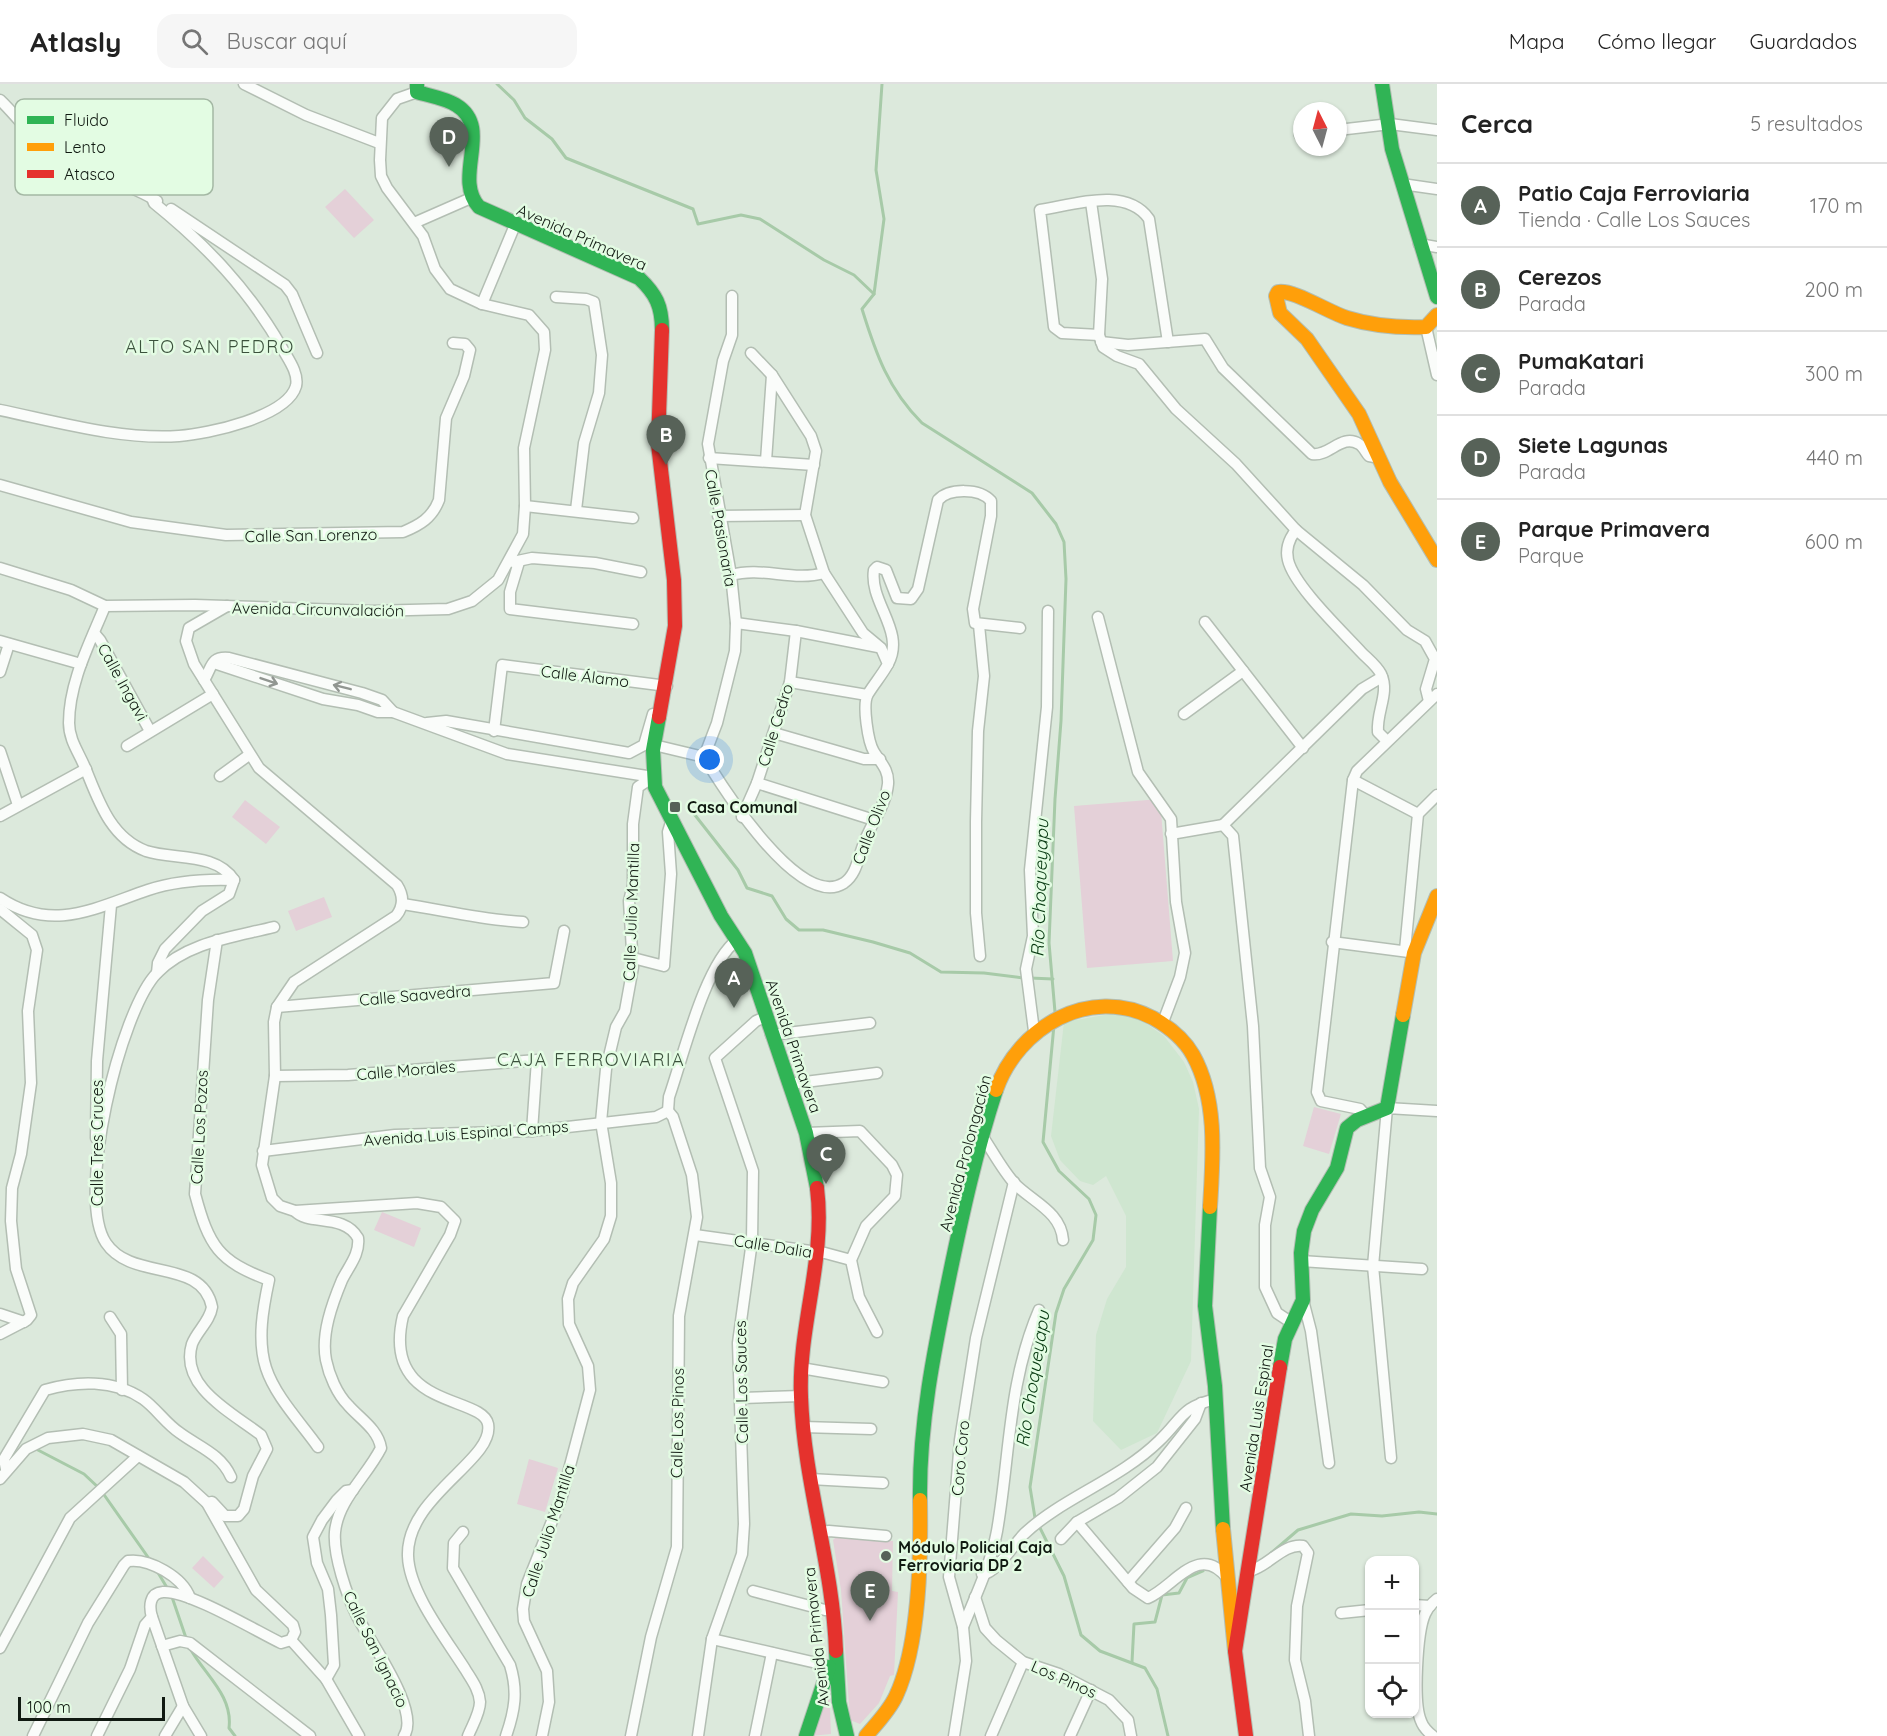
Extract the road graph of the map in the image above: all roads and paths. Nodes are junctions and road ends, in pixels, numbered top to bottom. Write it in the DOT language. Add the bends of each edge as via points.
graph roads {
  1 [pos="244,84"];
  2 [pos="1382,84"];
  3 [pos="417,88"];
  4 [pos="0,100"];
  5 [pos="15,115"];
  6 [pos="1389,124"];
  7 [pos="1347,129"];
  8 [pos="1437,130"];
  9 [pos="379,143"];
  10 [pos="1402,184"];
  11 [pos="1437,189"];
  12 [pos="144,195"];
  13 [pos="152,198"];
  14 [pos="471,198"];
  15 [pos="1090,202"];
  16 [pos="414,223"];
  17 [pos="515,225"];
  18 [pos="1419,244"];
  19 [pos="1437,247"];
  20 [pos="732,296"];
  21 [pos="556,297"];
  22 [pos="1437,297"];
  23 [pos="482,304"];
  24 [pos="1437,315"];
  25 [pos="1426,327"];
  26 [pos="1100,339"];
  27 [pos="1168,342"];
  28 [pos="453,343"];
  29 [pos="317,352"];
  30 [pos="751,353"];
  31 [pos="772,375"];
  32 [pos="1437,375"];
  33 [pos="0,410"];
  34 [pos="709,458"];
  35 [pos="1380,458"];
  36 [pos="766,461"];
  37 [pos="814,465"];
  38 [pos="0,486"];
  39 [pos="525,506"];
  40 [pos="576,510"];
  41 [pos="806,515"];
  42 [pos="718,516"];
  43 [pos="633,518"];
  44 [pos="1296,530"];
  45 [pos="1437,560"];
  46 [pos="514,562"];
  47 [pos="0,567"];
  48 [pos="640,572"];
  49 [pos="824,573"];
  50 [pos="731,575"];
  51 [pos="105,606"];
  52 [pos="227,606"];
  53 [pos="1048,611"];
  54 [pos="1098,617"];
  55 [pos="736,622"];
  56 [pos="1205,622"];
  57 [pos="633,624"];
  58 [pos="979,625"];
  59 [pos="1020,628"];
  60 [pos="796,630"];
  61 [pos="94,633"];
  62 [pos="4,642"];
  63 [pos="881,648"];
  64 [pos="216,661"];
  65 [pos="81,664"];
  66 [pos="888,664"];
  67 [pos="1243,671"];
  68 [pos="0,672"];
  69 [pos="1382,677"];
  70 [pos="204,680"];
  71 [pos="790,682"];
  72 [pos="668,686"];
  73 [pos="213,694"];
  74 [pos="867,695"];
  75 [pos="1433,697"];
  76 [pos="664,702"];
  77 [pos="393,712"];
  78 [pos="1184,714"];
  79 [pos="427,723"];
  80 [pos="150,731"];
  81 [pos="494,731"];
  82 [pos="774,733"];
  83 [pos="1387,741"];
  84 [pos="654,745"];
  85 [pos="127,746"];
  86 [pos="1303,748"];
  87 [pos="0,752"];
  88 [pos="249,755"];
  89 [pos="704,757"];
  90 [pos="880,759"];
  91 [pos="86,769"];
  92 [pos="220,776"];
  93 [pos="652,777"];
  94 [pos="1353,780"];
  95 [pos="757,783"];
  96 [pos="1437,795"];
  97 [pos="18,805"];
  98 [pos="1418,814"];
  99 [pos="0,816"];
  100 [pos="742,817"];
  101 [pos="672,819"];
  102 [pos="874,820"];
  103 [pos="1223,825"];
  104 [pos="1171,834"];
  105 [pos="234,880"];
  106 [pos="1437,896"];
  107 [pos="0,898"];
  108 [pos="403,904"];
  109 [pos="111,905"];
  110 [pos="0,909"];
  111 [pos="523,922"];
  112 [pos="274,927"];
  113 [pos="564,931"];
  114 [pos="217,940"];
  115 [pos="737,940"];
  116 [pos="1332,942"];
  117 [pos="1409,952"];
  118 [pos="980,957"];
  119 [pos="633,958"];
  120 [pos="157,973"];
  121 [pos="277,1007"];
  122 [pos="765,1017"];
  123 [pos="1163,1022"];
  124 [pos="870,1023"];
  125 [pos="1039,1029"];
  126 [pos="771,1035"];
  127 [pos="877,1073"];
  128 [pos="275,1076"];
  129 [pos="789,1084"];
  130 [pos="1387,1108"];
  131 [pos="668,1111"];
  132 [pos="1437,1111"];
  133 [pos="1366,1116"];
  134 [pos="601,1122"];
  135 [pos="532,1131"];
  136 [pos="806,1133"];
  137 [pos="983,1137"];
  138 [pos="99,1148"];
  139 [pos="263,1151"];
  140 [pos="1014,1182"];
  141 [pos="295,1211"];
  142 [pos="695,1235"];
  143 [pos="1064,1240"];
  144 [pos="752,1241"];
  145 [pos="818,1253"];
  146 [pos="851,1260"];
  147 [pos="1301,1261"];
  148 [pos="1373,1266"];
  149 [pos="1422,1269"];
  150 [pos="1303,1300"];
  151 [pos="1039,1310"];
  152 [pos="0,1314"];
  153 [pos="110,1317"];
  154 [pos="24,1322"];
  155 [pos="1292,1323"];
  156 [pos="877,1332"];
  157 [pos="0,1334"];
  158 [pos="801,1368"];
  159 [pos="883,1382"];
  160 [pos="122,1390"];
  161 [pos="801,1396"];
  162 [pos="742,1398"];
  163 [pos="1216,1399"];
  164 [pos="1200,1403"];
  165 [pos="803,1427"];
  166 [pos="871,1429"];
  167 [pos="318,1446"];
  168 [pos="138,1456"];
  169 [pos="1391,1458"];
  170 [pos="1329,1463"];
  171 [pos="3,1474"];
  172 [pos="231,1477"];
  173 [pos="810,1479"];
  174 [pos="883,1483"];
  175 [pos="353,1490"];
  176 [pos="207,1503"];
  177 [pos="1186,1508"];
  178 [pos="1077,1522"];
  179 [pos="463,1532"];
  180 [pos="820,1532"];
  181 [pos="886,1536"];
  182 [pos="1061,1539"];
  183 [pos="1249,1571"];
  184 [pos="982,1574"];
  185 [pos="1228,1579"];
  186 [pos="1128,1582"];
  187 [pos="753,1591"];
  188 [pos="975,1596"];
  189 [pos="190,1598"];
  190 [pos="1433,1602"];
  191 [pos="834,1610"];
  192 [pos="1365,1611"];
  193 [pos="1341,1613"];
  194 [pos="152,1617"];
  195 [pos="963,1627"];
  196 [pos="712,1639"];
  197 [pos="291,1640"];
  198 [pos="162,1647"];
  199 [pos="0,1648"];
  200 [pos="1235,1651"];
  201 [pos="771,1653"];
  202 [pos="1023,1662"];
  203 [pos="834,1667"];
  204 [pos="326,1679"];
  205 [pos="1092,1690"];
  206 [pos="183,1706"];
  207 [pos="841,1717"];
  208 [pos="33,1736"];
  209 [pos="97,1736"];
  210 [pos="165,1736"];
  211 [pos="201,1736"];
  212 [pos="310,1736"];
  213 [pos="359,1736"];
  214 [pos="405,1736"];
  215 [pos="468,1736"];
  216 [pos="506,1736"];
  217 [pos="542,1736"];
  218 [pos="631,1736"];
  219 [pos="698,1736"];
  220 [pos="755,1736"];
  221 [pos="806,1736"];
  222 [pos="836,1736"];
  223 [pos="847,1736"];
  224 [pos="866,1736"];
  225 [pos="954,1736"];
  226 [pos="991,1736"];
  227 [pos="1070,1736"];
  228 [pos="1131,1736"];
  229 [pos="1246,1736"];
  230 [pos="1308,1736"];
  231 [pos="1433,1736"];
  1 -- 9 [label="street" via="306,115"];
  2 -- 6 [label="street"];
  3 -- 9 [label="street, Avenida Circunvalación" via="385,111"];
  3 -- 14 [label="street" via="454,102 470,116"];
  4 -- 5 [label="street"];
  6 -- 7 [label="street"];
  6 -- 8 [label="street"];
  6 -- 10 [label="street"];
  9 -- 16 [label="street, Avenida Circunvalación" via="384,182"];
  10 -- 11 [label="street"];
  10 -- 18 [label="street"];
  12 -- 13 [label="street"];
  13 -- 29 [label="street" via="285,285"];
  13 -- 33 [label="street" via="190,231 254,302 295,373 296,387 290,396 236,427 177,436 97,430"];
  14 -- 16 [label="street"];
  14 -- 17 [label="street, Avenida Primavera" via="485,211"];
  15 -- 26 [label="street" via="1102,279"];
  15 -- 26 [label="street" via="1040,210 1054,327 1062,333"];
  15 -- 27 [label="street" via="1133,203 1149,219"];
  16 -- 23 [label="street, Avenida Circunvalación" via="442,281 466,299"];
  17 -- 23 [label="street"];
  17 -- 72 [label="street, Avenida Primavera" via="639,278 659,302 663,335 658,440 675,607"];
  18 -- 19 [label="street"];
  18 -- 22 [label="street"];
  20 -- 34 [label="street, Calle Pasionaria" via="732,335 717,389"];
  21 -- 40 [label="street" via="594,302 602,355 599,393 584,443"];
  23 -- 39 [label="street, Avenida Circunvalación" via="529,315 544,332 545,350 524,448"];
  24 -- 25 [label="street"];
  25 -- 32 [label="street"];
  25 -- 35 [label="street" via="1383,328 1340,315 1288,290 1276,296 1280,313 1307,339 1359,414"];
  26 -- 27 [label="street" via="1128,345"];
  26 -- 44 [label="street" via="1111,353 1139,364 1176,409 1243,470"];
  27 -- 35 [label="street" via="1205,339 1223,368 1312,454 1324,454 1349,441 1360,445 1369,456"];
  28 -- 38 [label="street, Calle San Lorenzo" via="465,344 470,350 447,418 439,500 435,511 420,525 403,532 226,535 131,522"];
  30 -- 31 [label="street"];
  31 -- 36 [label="street"];
  31 -- 37 [label="street" via="811,436 816,451"];
  34 -- 36 [label="street"];
  34 -- 42 [label="street, Calle Pasionaria"];
  35 -- 45 [label="street"];
  36 -- 37 [label="street"];
  37 -- 41 [label="street"];
  39 -- 40 [label="street"];
  39 -- 46 [label="street, Avenida Circunvalación" via="523,534"];
  40 -- 43 [label="street"];
  41 -- 42 [label="street"];
  41 -- 49 [label="street"];
  42 -- 50 [label="street, Calle Pasionaria"];
  44 -- 69 [label="street" via="1286,553 1292,572"];
  44 -- 75 [label="street" via="1355,578 1407,630 1425,641 1435,659 1426,689"];
  46 -- 48 [label="street" via="532,558 595,563"];
  46 -- 52 [label="street, Avenida Circunvalación" via="486,592 448,609 372,611"];
  46 -- 57 [label="street" via="510,609"];
  47 -- 51 [label="street" via="71,590"];
  49 -- 50 [label="street" via="810,577 755,571"];
  49 -- 63 [label="street" via="863,633"];
  50 -- 55 [label="street, Calle Pasionaria"];
  51 -- 52 [label="street"];
  51 -- 61 [label="street"];
  52 -- 70 [label="street, Avenida Circunvalación" via="195,622 187,635 194,664"];
  53 -- 125 [label="street" via="1047,707 1030,870 1033,936 1026,969"];
  54 -- 104 [label="street" via="1138,771 1171,819"];
  55 -- 60 [label="street"];
  55 -- 89 [label="street, Calle Pasionaria" via="732,668"];
  56 -- 67 [label="street"];
  58 -- 59 [label="street"];
  58 -- 66 [label="street" via="975,623 973,609 991,501 971,492 948,494 938,500 914,595 907,600 897,598 886,570 874,570 878,599 894,639"];
  58 -- 118 [label="street" via="984,676 976,822"];
  60 -- 63 [label="street"];
  60 -- 71 [label="street, Calle Cedro"];
  61 -- 65 [label="street"];
  61 -- 80 [label="street, Calle Ingavi"];
  62 -- 65 [label="street"];
  62 -- 68 [label="street"];
  63 -- 66 [label="street"];
  64 -- 70 [label="street"];
  64 -- 77 [label="street, one-way" via="323,699"];
  77 -- 64 [label="street, one-way" via="382,700 362,693 229,658"];
  65 -- 91 [label="street" via="69,723 71,738"];
  66 -- 74 [label="street"];
  67 -- 78 [label="street"];
  67 -- 86 [label="street"];
  69 -- 83 [label="street" via="1384,695 1378,732"];
  69 -- 86 [label="street" via="1362,689"];
  70 -- 73 [label="street, Avenida Circunvalación"];
  71 -- 74 [label="street"];
  71 -- 82 [label="street, Calle Cedro"];
  72 -- 76 [label="street, Avenida Primavera"];
  72 -- 81 [label="street, Calle Álamo" via="502,665"];
  73 -- 80 [label="street"];
  73 -- 88 [label="street, Avenida Circunvalación"];
  74 -- 90 [label="street, Calle Olivo" via="868,734"];
  75 -- 83 [label="street"];
  76 -- 81 [label="street" via="654,709 644,745 629,753"];
  76 -- 84 [label="street, Avenida Primavera"];
  77 -- 79 [label="street"];
  79 -- 81 [label="street" via="446,720"];
  79 -- 93 [label="street" via="507,754"];
  80 -- 85 [label="street"];
  82 -- 90 [label="street" via="864,759"];
  82 -- 95 [label="street, Calle Cedro"];
  83 -- 94 [label="street"];
  84 -- 89 [label="street"];
  84 -- 93 [label="street, Avenida Primavera"];
  86 -- 103 [label="street"];
  87 -- 97 [label="street"];
  88 -- 92 [label="street"];
  88 -- 108 [label="street, Avenida Circunvalación" via="270,778 397,885"];
  89 -- 100 [label="street"];
  90 -- 102 [label="street, Calle Olivo" via="888,785"];
  91 -- 97 [label="street"];
  91 -- 105 [label="street" via="101,809 129,843 165,855 210,863 230,872"];
  93 -- 101 [label="street, Avenida Primavera"];
  93 -- 119 [label="street, Calle Julio Mantilla" via="638,787 633,824 633,885 629,901"];
  94 -- 98 [label="street"];
  94 -- 116 [label="street"];
  95 -- 100 [label="street, Calle Cedro"];
  95 -- 102 [label="street"];
  96 -- 98 [label="street"];
  97 -- 99 [label="street"];
  98 -- 117 [label="street"];
  100 -- 102 [label="street, Calle Olivo" via="767,846 813,885 822,887 843,883 856,868"];
  101 -- 115 [label="street, Avenida Primavera"];
  101 -- 119 [label="street" via="668,832 671,874 664,966"];
  103 -- 104 [label="street"];
  103 -- 155 [label="street" via="1233,836 1253,1026 1260,1168 1270,1197 1265,1226 1265,1287 1277,1313"];
  104 -- 123 [label="street" via="1185,953"];
  105 -- 109 [label="street" via="172,884"];
  105 -- 120 [label="street" via="230,894 202,911 165,949"];
  106 -- 117 [label="street"];
  107 -- 109 [label="street" via="35,916 58,917"];
  108 -- 111 [label="street" via="482,920"];
  108 -- 121 [label="street" via="396,916 294,982"];
  109 -- 138 [label="street, Calle Tres Cruces" via="97,1061"];
  110 -- 154 [label="street" via="32,935 37,950 28,1011 31,1083 11,1205 13,1253 31,1312"];
  112 -- 114 [label="street"];
  113 -- 121 [label="street, Calle Saavedra" via="554,983"];
  114 -- 120 [label="street" via="176,958"];
  114 -- 167 [label="street, Calle Los Pozos" via="207,1012 195,1194 215,1248 240,1269 269,1280 262,1314 266,1368"];
  115 -- 122 [label="street, Avenida Primavera" via="745,953"];
  115 -- 131 [label="street" via="720,957 699,1008 669,1097"];
  116 -- 117 [label="street"];
  116 -- 133 [label="street" via="1318,1098 1325,1103 1360,1109"];
  117 -- 130 [label="street"];
  119 -- 134 [label="street, Calle Julio Mantilla" via="625,1011 616,1028 606,1069"];
  120 -- 138 [label="street" via="132,1012 123,1038"];
  121 -- 128 [label="street"];
  122 -- 126 [label="street, Avenida Primavera"];
  122 -- 144 [label="street, Calle Los Sauces" via="717,1054 715,1063 753,1171"];
  123 -- 125 [label="street, Avenida Prolongación" via="1146,1012 1124,1007 1097,1008 1065,1015"];
  123 -- 163 [label="street, Avenida Prolongación" via="1182,1038 1196,1062 1208,1099 1211,1124 1205,1296"];
  124 -- 126 [label="street"];
  125 -- 137 [label="street, Avenida Prolongación" via="1005,1070"];
  126 -- 129 [label="street, Avenida Primavera"];
  127 -- 129 [label="street"];
  128 -- 135 [label="street, Calle Morales" via="348,1075 537,1060"];
  128 -- 139 [label="street"];
  129 -- 136 [label="street, Avenida Primavera"];
  130 -- 132 [label="street"];
  130 -- 133 [label="street, Avenida Luis Espinal"];
  130 -- 148 [label="street"];
  131 -- 134 [label="street, Avenida Luis Espinal Camps" via="656,1117"];
  131 -- 142 [label="street, Calle Los Pinos" via="692,1175"];
  133 -- 147 [label="street, Avenida Luis Espinal" via="1350,1124 1343,1133 1337,1168 1304,1231"];
  134 -- 135 [label="street, Avenida Luis Espinal Camps"];
  134 -- 217 [label="street, Calle Julio Mantilla" via="611,1183 609,1228 573,1283 567,1311 572,1336 588,1366 590,1390 562,1496 535,1562 523,1609 524,1621 548,1671 549,1702"];
  135 -- 139 [label="street, Avenida Luis Espinal Camps" via="395,1136"];
  136 -- 145 [label="street, Avenida Primavera" via="818,1188"];
  136 -- 146 [label="street" via="861,1131 897,1175 894,1196 866,1226"];
  137 -- 140 [label="street"];
  137 -- 224 [label="street, Avenida Prolongación" via="947,1293 923,1425 918,1506 921,1554 910,1645 903,1678 890,1707"];
  138 -- 176 [label="street, Calle Tres Cruces" via="94,1200 102,1237 113,1252 132,1265 177,1273 202,1287 212,1308 193,1343 194,1376 209,1396 261,1435 267,1449 238,1516 225,1516 212,1502"];
  139 -- 141 [label="street" via="263,1176 272,1198 280,1206"];
  140 -- 143 [label="street" via="1055,1218 1062,1227"];
  140 -- 195 [label="street, Coro Coro" via="976,1338 960,1440 950,1577"];
  141 -- 175 [label="street, Calle San Ignacio" via="302,1217 339,1224 358,1238 357,1251 342,1281 325,1338 326,1360 337,1389 346,1404 376,1434 380,1444 379,1452"];
  141 -- 215 [label="street" via="417,1203 441,1207 455,1225 403,1316 401,1353 406,1369 419,1384 486,1420 488,1432 477,1453 421,1512 412,1528 408,1557 409,1569 433,1619 477,1689 479,1708"];
  142 -- 144 [label="street, Calle Dalia"];
  142 -- 218 [label="street, Calle Los Pinos" via="679,1316 677,1546 651,1637"];
  144 -- 145 [label="street, Calle Dalia"];
  144 -- 162 [label="street, Calle Los Sauces" via="738,1343"];
  145 -- 146 [label="street, Calle Dalia"];
  145 -- 158 [label="street, Avenida Primavera"];
  146 -- 156 [label="street" via="860,1297"];
  147 -- 148 [label="street"];
  147 -- 150 [label="street, Avenida Luis Espinal"];
  148 -- 149 [label="street"];
  148 -- 169 [label="street"];
  150 -- 155 [label="street, Avenida Luis Espinal"];
  150 -- 170 [label="street" via="1311,1331"];
  151 -- 184 [label="street" via="1016,1383 997,1530"];
  152 -- 154 [label="street"];
  153 -- 160 [label="street" via="121,1334"];
  154 -- 157 [label="street"];
  155 -- 183 [label="street, Avenida Luis Espinal" via="1285,1339"];
  158 -- 159 [label="street"];
  158 -- 161 [label="street, Avenida Primavera"];
  160 -- 171 [label="street" via="95,1383 68,1383 45,1390 4,1460"];
  160 -- 172 [label="street" via="142,1398 178,1432 224,1462"];
  161 -- 162 [label="street"];
  161 -- 165 [label="street, Avenida Primavera"];
  162 -- 196 [label="street, Calle Los Sauces" via="742,1554"];
  163 -- 164 [label="street"];
  163 -- 185 [label="street, Avenida Prolongación"];
  164 -- 178 [label="street" via="1195,1419 1157,1467 1118,1498"];
  164 -- 184 [label="street" via="1184,1411 1158,1442 1116,1475 1038,1522 992,1571"];
  165 -- 166 [label="street"];
  165 -- 173 [label="street, Avenida Primavera"];
  168 -- 171 [label="street" via="98,1435 63,1435 37,1442"];
  168 -- 176 [label="street" via="184,1482"];
  168 -- 199 [label="street" via="70,1518"];
  173 -- 174 [label="street"];
  173 -- 180 [label="street, Avenida Primavera"];
  175 -- 204 [label="street" via="337,1500 314,1537 331,1615 334,1665"];
  175 -- 214 [label="street, Calle San Ignacio" via="339,1516 335,1541 356,1615 402,1698 410,1724"];
  176 -- 197 [label="street" via="256,1590 293,1625"];
  177 -- 186 [label="street" via="1175,1528"];
  178 -- 182 [label="street"];
  178 -- 186 [label="street"];
  179 -- 216 [label="street" via="454,1544 453,1568 516,1682 515,1705"];
  180 -- 181 [label="street"];
  180 -- 191 [label="street, Avenida Primavera"];
  183 -- 200 [label="street, Avenida Luis Espinal"];
  183 -- 230 [label="street" via="1291,1548 1303,1546 1308,1552 1297,1606 1295,1660"];
  184 -- 188 [label="street"];
  185 -- 186 [label="street" via="1212,1566 1187,1567 1148,1598"];
  185 -- 200 [label="street, Avenida Prolongación"];
  187 -- 191 [label="street"];
  188 -- 195 [label="street"];
  188 -- 202 [label="street, Los Pinos" via="985,1628"];
  189 -- 194 [label="street" via="170,1593 155,1595 150,1605"];
  189 -- 197 [label="street" via="281,1643"];
  189 -- 208 [label="street" via="181,1584 146,1561 128,1561 88,1623"];
  190 -- 231 [label="street" via="1422,1626 1418,1651 1418,1705 1421,1723"];
  191 -- 203 [label="street, Avenida Primavera"];
  192 -- 193 [label="street"];
  194 -- 198 [label="street"];
  194 -- 209 [label="street"];
  195 -- 225 [label="street, Coro Coro" via="966,1661"];
  196 -- 201 [label="street"];
  196 -- 219 [label="street, Calle Los Sauces"];
  197 -- 204 [label="street"];
  198 -- 206 [label="street"];
  198 -- 212 [label="street" via="180,1641 190,1644"];
  200 -- 229 [label="street, Avenida Luis Espinal"];
  201 -- 203 [label="street"];
  201 -- 220 [label="street"];
  202 -- 205 [label="street, Los Pinos" via="1040,1665"];
  202 -- 226 [label="street"];
  203 -- 207 [label="street, Avenida Primavera"];
  203 -- 221 [label="street"];
  204 -- 213 [label="street"];
  205 -- 227 [label="street"];
  205 -- 228 [label="street, Los Pinos" via="1120,1709 1128,1720"];
  206 -- 210 [label="street"];
  206 -- 211 [label="street"];
  207 -- 222 [label="street, Avenida Primavera"];
  207 -- 223 [label="street, Avenida Primavera"];
}
